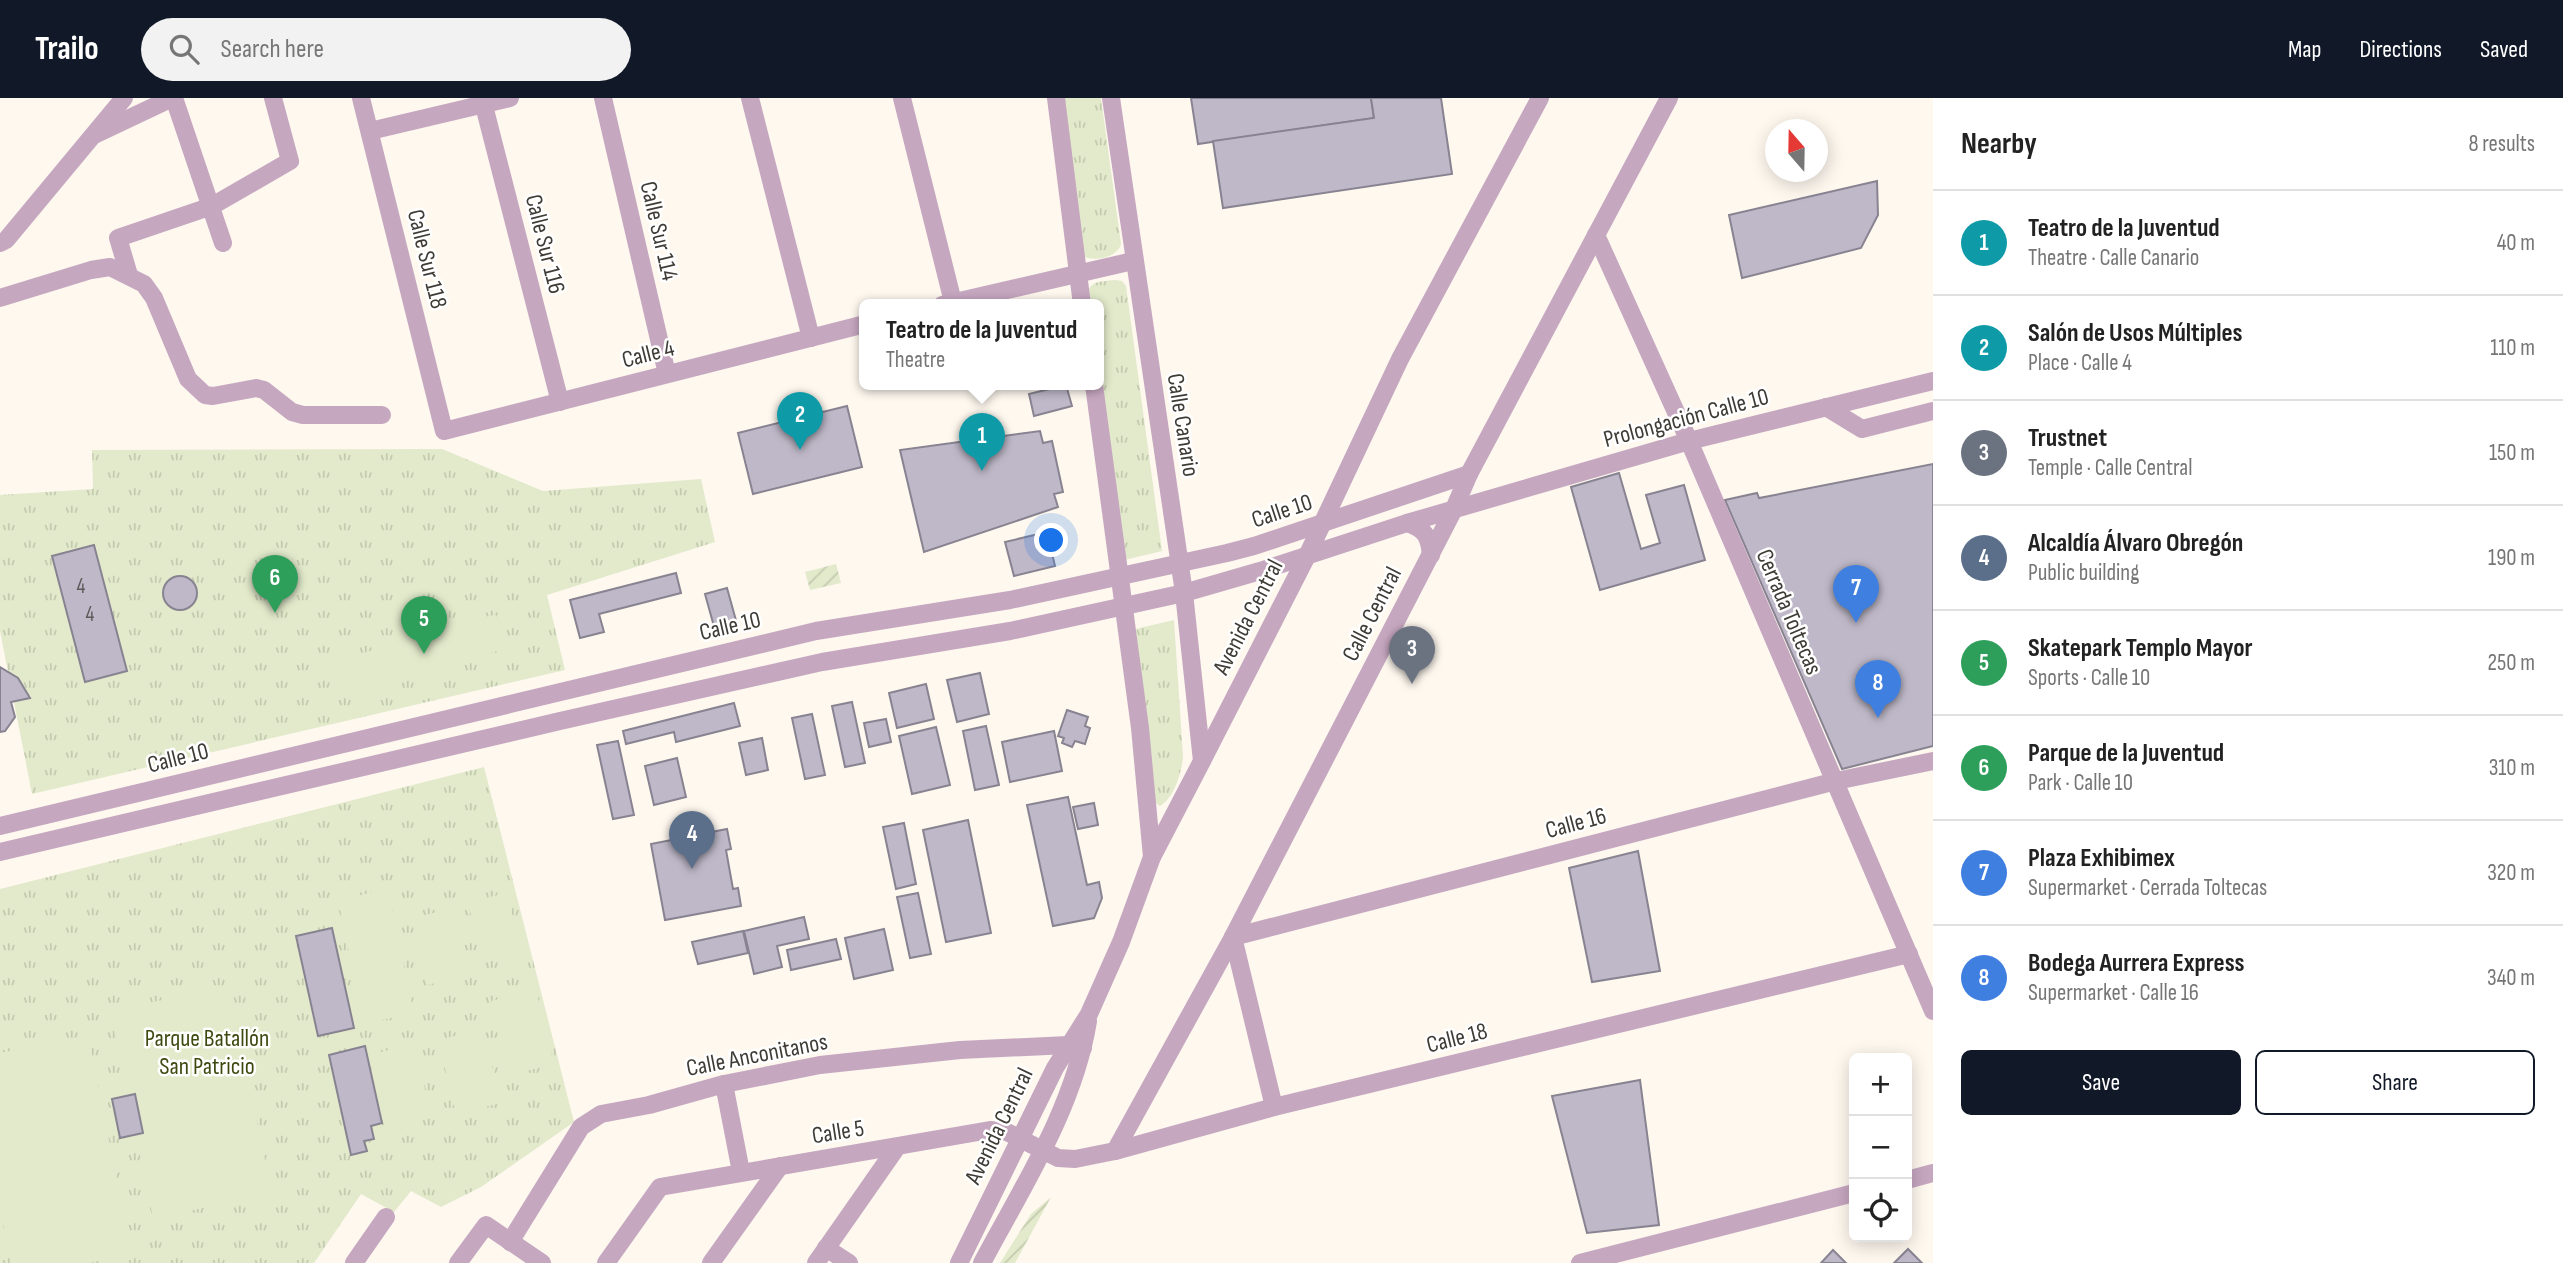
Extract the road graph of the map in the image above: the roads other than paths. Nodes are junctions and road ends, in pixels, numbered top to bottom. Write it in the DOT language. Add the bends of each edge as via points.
graph roads {
  1 [pos="124,98"];
  2 [pos="173,98"];
  3 [pos="272,98"];
  4 [pos="362,98"];
  5 [pos="510,98"];
  6 [pos="603,98"];
  7 [pos="750,98"];
  8 [pos="902,98"];
  9 [pos="1056,98"];
  10 [pos="1111,98"];
  11 [pos="1540,98"];
  12 [pos="1669,98"];
  13 [pos="483,101"];
  14 [pos="370,131"];
  15 [pos="93,136"];
  16 [pos="212,206"];
  17 [pos="1596,235"];
  18 [pos="0,243"];
  19 [pos="223,243"];
  20 [pos="1133,261"];
  21 [pos="1079,272"];
  22 [pos="129,275"];
  23 [pos="0,299"];
  24 [pos="946,299"];
  25 [pos="964,299"];
  26 [pos="1081,299"];
  27 [pos="859,326"];
  28 [pos="811,338"];
  29 [pos="667,374"];
  30 [pos="1933,381"];
  31 [pos="1095,390"];
  32 [pos="560,402"];
  33 [pos="1826,407"];
  34 [pos="1933,411"];
  35 [pos="382,415"];
  36 [pos="444,431"];
  37 [pos="1689,441"];
  38 [pos="1469,474"];
  39 [pos="1454,509"];
  40 [pos="1407,523"];
  41 [pos="1321,524"];
  42 [pos="1431,555"];
  43 [pos="1307,556"];
  44 [pos="1180,564"];
  45 [pos="1120,578"];
  46 [pos="1184,593"];
  47 [pos="1124,607"];
  48 [pos="1202,761"];
  49 [pos="1933,761"];
  50 [pos="1836,781"];
  51 [pos="0,826"];
  52 [pos="0,852"];
  53 [pos="1152,858"];
  54 [pos="1233,937"];
  55 [pos="1909,954"];
  56 [pos="1933,1011"];
  57 [pos="1076,1046"];
  58 [pos="724,1084"];
  59 [pos="1275,1107"];
  60 [pos="1021,1139"];
  61 [pos="897,1147"];
  62 [pos="1042,1152"];
  63 [pos="1115,1152"];
  64 [pos="780,1166"];
  65 [pos="741,1172"];
  66 [pos="1933,1173"];
  67 [pos="1911,1179"];
  68 [pos="1849,1194"];
  69 [pos="386,1217"];
  70 [pos="510,1242"];
  71 [pos="821,1256"];
  72 [pos="354,1263"];
  73 [pos="458,1263"];
  74 [pos="542,1263"];
  75 [pos="606,1263"];
  76 [pos="711,1263"];
  77 [pos="849,1263"];
  78 [pos="959,1263"];
  79 [pos="982,1263"];
  80 [pos="1580,1263"];
  1 -- 15 [label="street"];
  2 -- 15 [label="street"];
  2 -- 16 [label="street"];
  3 -- 16 [label="street" via="290,162"];
  4 -- 14 [label="street, Calle Sur 118"];
  5 -- 13 [label="street"];
  6 -- 29 [label="street, Calle Sur 114"];
  7 -- 28 [label="street"];
  8 -- 24 [label="street"];
  9 -- 21 [label="street"];
  10 -- 20 [label="street, Calle Canario"];
  11 -- 41 [label="street, Avenida Central" via="1400,359"];
  12 -- 17 [label="street, Calle Central"];
  13 -- 14 [label="street"];
  13 -- 32 [label="street, Calle Sur 116"];
  14 -- 36 [label="street, Calle Sur 118"];
  15 -- 18 [label="street"];
  16 -- 19 [label="street"];
  16 -- 22 [label="street" via="118,238"];
  17 -- 37 [label="street, Cerrada Toltecas"];
  17 -- 38 [label="street, Calle Central"];
  20 -- 21 [label="street"];
  20 -- 44 [label="street, Calle Canario"];
  21 -- 25 [label="street"];
  21 -- 26 [label="street"];
  22 -- 23 [label="street" via="110,267 92,270"];
  22 -- 35 [label="street" via="144,284 154,298 188,379 205,395 256,388 303,415"];
  27 -- 28 [label="street, Calle 4"];
  28 -- 29 [label="street, Calle 4"];
  29 -- 32 [label="street, Calle 4"];
  30 -- 33 [label="street, Prolongación Calle 10"];
  31 -- 45 [label="street"];
  32 -- 36 [label="street, Calle 4"];
  33 -- 34 [label="street" via="1862,429"];
  33 -- 37 [label="street, Prolongación Calle 10"];
  37 -- 39 [label="street, Prolongación Calle 10"];
  37 -- 50 [label="street, Cerrada Toltecas"];
  38 -- 39 [label="street, Calle Central"];
  38 -- 41 [label="street, Calle 10"];
  39 -- 40 [label="street, Calle 10"];
  39 -- 42 [label="street, Calle Central"];
  40 -- 42 [label="street" via="1426,533"];
  40 -- 43 [label="street, Calle 10"];
  41 -- 43 [label="street, Avenida Central"];
  41 -- 44 [label="street, Calle 10"];
  42 -- 54 [label="street, Calle Central"];
  43 -- 46 [label="street, Calle 10"];
  43 -- 48 [label="street, Avenida Central"];
  44 -- 45 [label="street, Calle 10"];
  44 -- 46 [label="street, Calle Canario"];
  45 -- 47 [label="street"];
  45 -- 51 [label="street, Calle 10" via="816,631"];
  46 -- 47 [label="street, Calle 10"];
  46 -- 48 [label="street, Calle Canario"];
  47 -- 52 [label="street, Calle 10" via="822,662"];
  47 -- 53 [label="street"];
  48 -- 53 [label="street, Avenida Central"];
  49 -- 50 [label="street, Calle 16"];
  50 -- 54 [label="street, Calle 16"];
  50 -- 55 [label="street, Cerrada Toltecas"];
  53 -- 57 [label="street, Avenida Central"];
  54 -- 59 [label="street"];
  54 -- 63 [label="street, Calle Central"];
  55 -- 56 [label="street, Cerrada Toltecas"];
  55 -- 59 [label="street, Calle 18"];
  57 -- 58 [label="street, Calle Anconitanos" via="960,1050 820,1065"];
  57 -- 60 [label="street, Avenida Central"];
  57 -- 62 [label="street, Avenida Central" via="1075,1074"];
  58 -- 65 [label="street"];
  58 -- 70 [label="street, Calle Anconitanos" via="590,1119 580,1127"];
  59 -- 63 [label="street, Calle 18"];
  60 -- 61 [label="street, Calle 5" via="990,1130"];
  60 -- 62 [label="street, Calle 18"];
  60 -- 78 [label="street, Avenida Central"];
  61 -- 64 [label="street, Calle 5"];
  61 -- 71 [label="street"];
  62 -- 63 [label="street, Calle 18" via="1075,1159"];
  62 -- 79 [label="street, Avenida Central"];
  64 -- 65 [label="street, Calle 5"];
  64 -- 76 [label="street"];
  65 -- 75 [label="street, Calle 5" via="660,1187"];
  66 -- 67 [label="street"];
  68 -- 80 [label="street"];
  69 -- 72 [label="street"];
  70 -- 73 [label="street" via="486,1225"];
  70 -- 74 [label="street"];
  71 -- 77 [label="street"];
}
